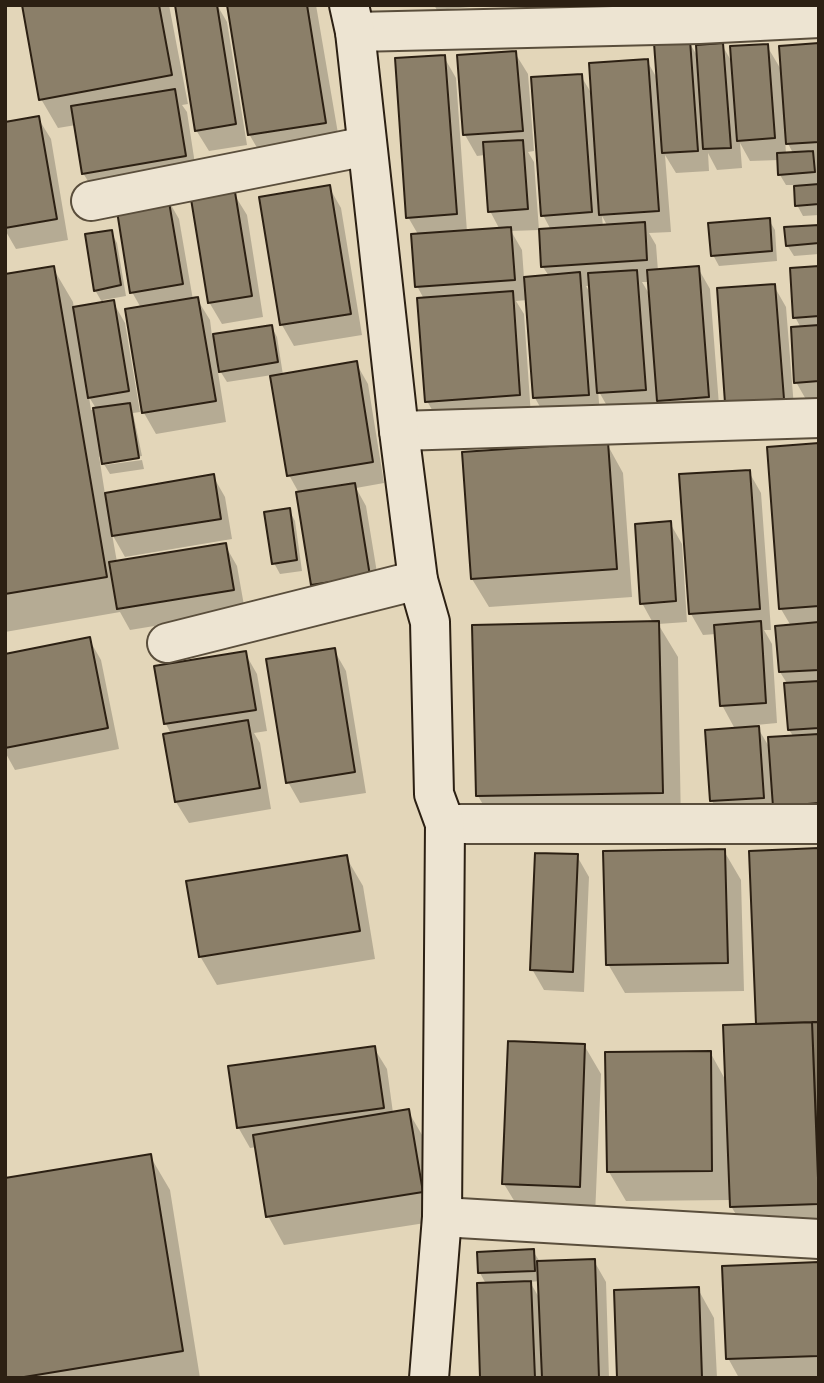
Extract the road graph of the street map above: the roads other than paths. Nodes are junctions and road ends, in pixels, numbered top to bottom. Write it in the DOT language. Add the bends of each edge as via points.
graph roads {
  1 [pos="819,18"];
  2 [pos="352,19"];
  3 [pos="367,146"];
  4 [pos="91,201"];
  5 [pos="819,418"];
  6 [pos="398,431"];
  7 [pos="418,580"];
  8 [pos="167,643"];
  9 [pos="446,824"];
  10 [pos="819,824"];
  11 [pos="442,1217"];
  12 [pos="819,1239"];
  13 [pos="429,1378"];
  1 -- 2 [label="street" via="699,24"];
  2 -- 3 [label="street"];
  3 -- 4 [label="street"];
  3 -- 6 [label="street"];
  5 -- 6 [label="street"];
  6 -- 7 [label="street"];
  7 -- 8 [label="street"];
  7 -- 9 [label="street" via="430,622 434,794"];
  9 -- 10 [label="street"];
  9 -- 11 [label="street"];
  11 -- 12 [label="street"];
  11 -- 13 [label="street"];
}
